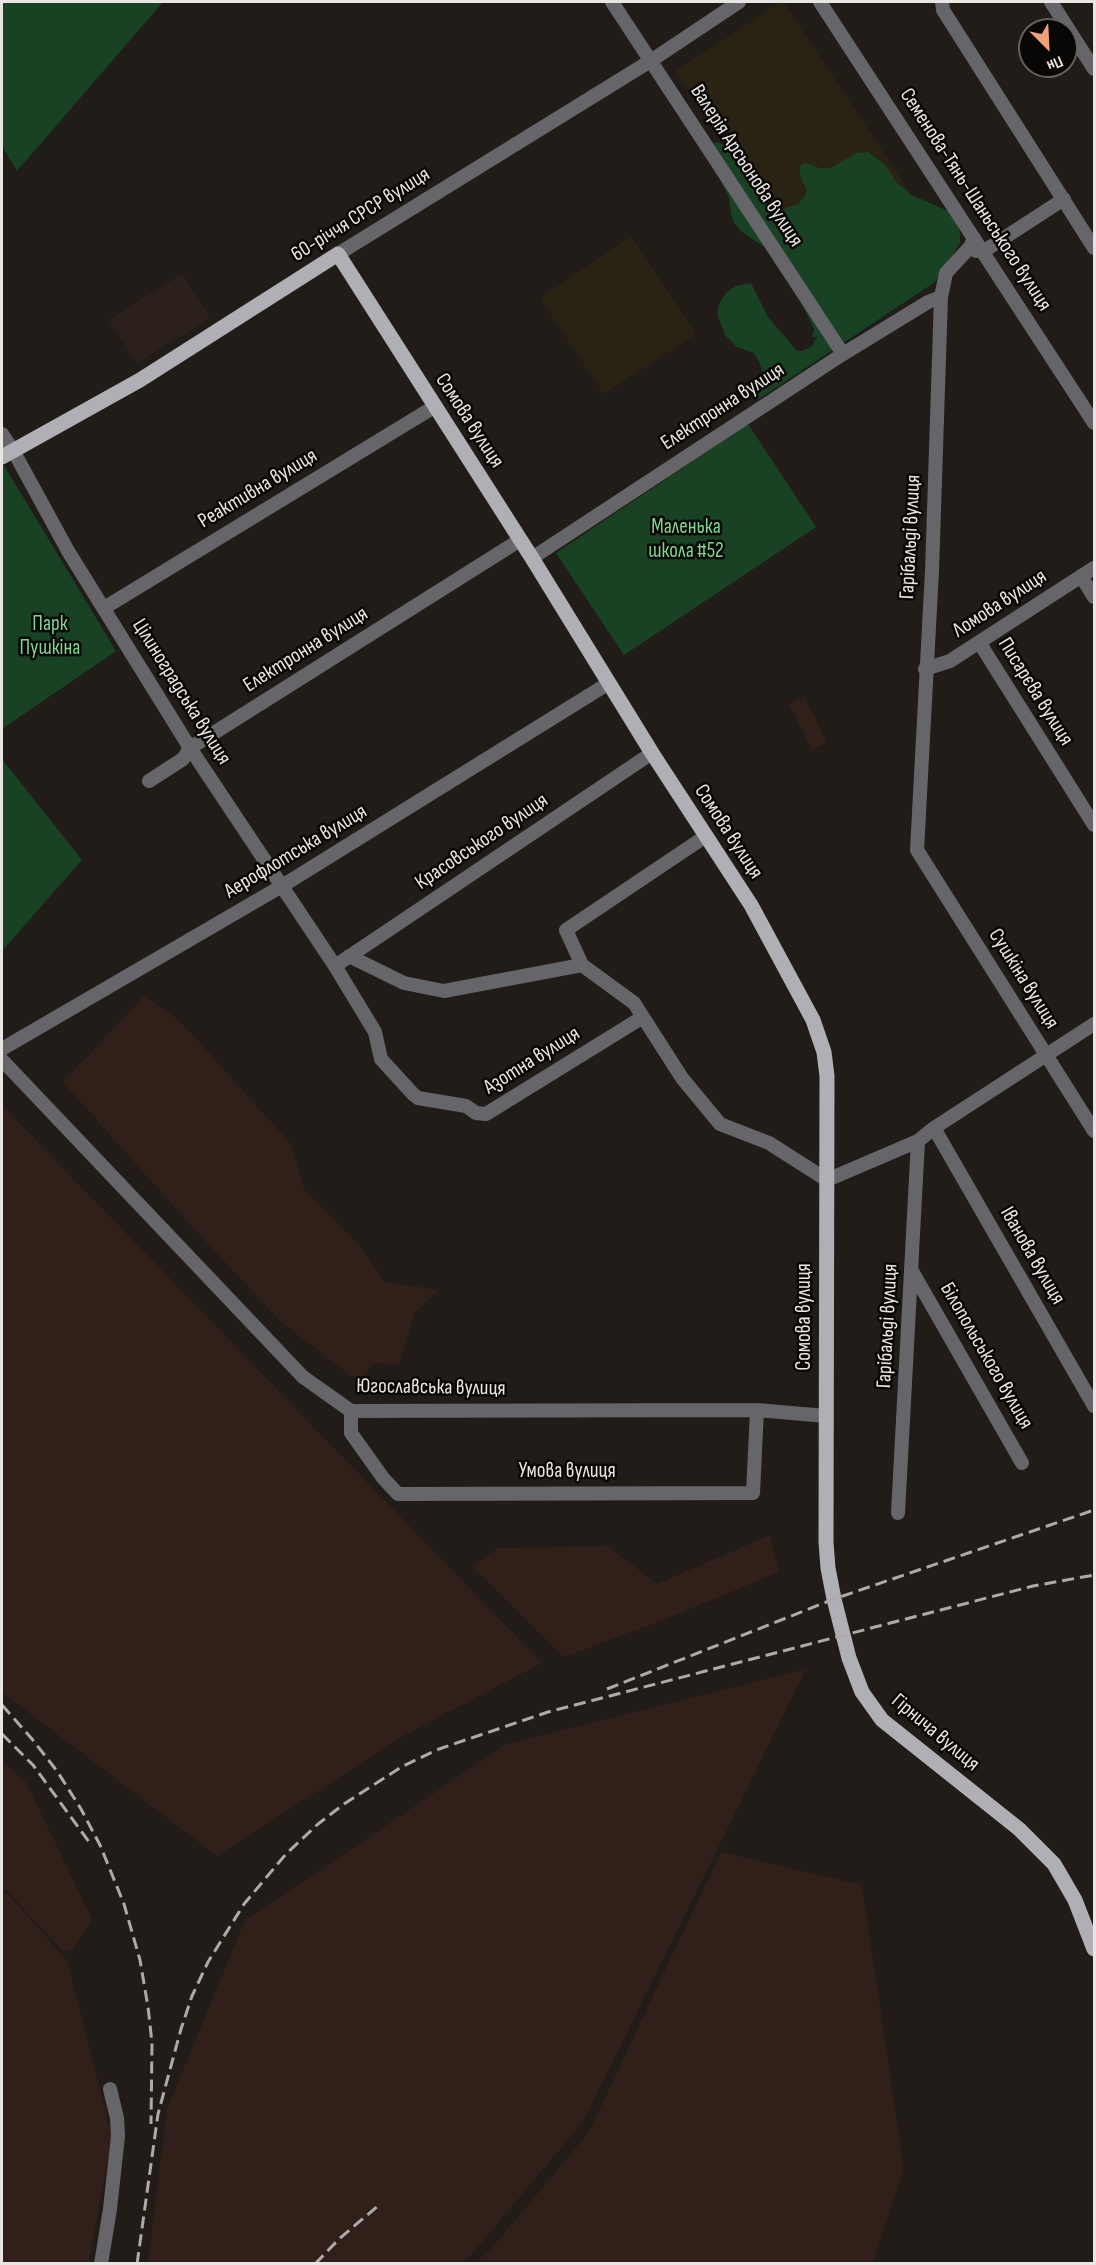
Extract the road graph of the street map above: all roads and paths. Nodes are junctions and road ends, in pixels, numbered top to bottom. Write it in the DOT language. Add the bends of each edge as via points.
graph roads {
  1 [pos="612,2"];
  2 [pos="739,2"];
  3 [pos="820,2"];
  4 [pos="942,2"];
  5 [pos="1051,2"];
  6 [pos="652,60"];
  7 [pos="1095,69"];
  8 [pos="1064,200"];
  9 [pos="975,238"];
  10 [pos="1093,241"];
  11 [pos="984,251"];
  12 [pos="966,252"];
  13 [pos="338,254"];
  14 [pos="941,297"];
  15 [pos="843,354"];
  16 [pos="434,407"];
  17 [pos="1095,423"];
  18 [pos="2,434"];
  19 [pos="8,454"];
  20 [pos="520,540"];
  21 [pos="532,558"];
  22 [pos="1095,568"];
  23 [pos="1082,576"];
  24 [pos="1095,597"];
  25 [pos="104,608"];
  26 [pos="979,642"];
  27 [pos="925,669"];
  28 [pos="609,684"];
  29 [pos="190,748"];
  30 [pos="652,753"];
  31 [pos="149,780"];
  32 [pos="1095,825"];
  33 [pos="706,836"];
  34 [pos="917,850"];
  35 [pos="282,886"];
  36 [pos="349,956"];
  37 [pos="582,965"];
  38 [pos="335,966"];
  39 [pos="643,1017"];
  40 [pos="1095,1024"];
  41 [pos="2,1049"];
  42 [pos="1046,1055"];
  43 [pos="2,1060"];
  44 [pos="934,1128"];
  45 [pos="1095,1131"];
  46 [pos="918,1141"];
  47 [pos="827,1180"];
  48 [pos="912,1270"];
  49 [pos="1095,1406"];
  50 [pos="756,1410"];
  51 [pos="351,1411"];
  52 [pos="826,1416"];
  53 [pos="1022,1463"];
  54 [pos="826,1511"];
  55 [pos="898,1513"];
  56 [pos="1095,1949"];
  57 [pos="110,2089"];
  58 [pos="101,2264"];
  1 -- 6 [label="street, Валерія Арсьонова вулиця"];
  2 -- 6 [label="street, 60-річчя СРСР вулиця"];
  3 -- 9 [label="street, Семенова-Тянь-Шаньського вулиця"];
  4 -- 8 [label="street" via="943,10"];
  5 -- 7 [label="street"];
  6 -- 13 [label="street, 60-річчя СРСР вулиця"];
  6 -- 15 [label="street, Валерія Арсьонова вулиця"];
  8 -- 10 [label="street"];
  8 -- 11 [label="street"];
  9 -- 11 [label="street, Семенова-Тянь-Шаньського вулиця"];
  9 -- 12 [label="street, Гарібальді вулиця"];
  11 -- 12 [label="street"];
  11 -- 17 [label="street, Семенова-Тянь-Шаньського вулиця"];
  12 -- 14 [label="street, Гарібальді вулиця" via="946,273"];
  13 -- 16 [label="main road, Сомова вулиця"];
  13 -- 19 [label="main road, 60-річчя СРСР вулиця" via="140,380"];
  14 -- 15 [label="street, Електронна вулиця"];
  14 -- 27 [label="street, Гарібальді вулиця"];
  15 -- 21 [label="street, Електронна вулиця"];
  16 -- 20 [label="main road, Сомова вулиця"];
  16 -- 25 [label="street, Реактивна вулиця"];
  18 -- 19 [label="street, Цілиноградська вулиця"];
  19 -- 25 [label="street, Цілиноградська вулиця"];
  20 -- 21 [label="main road, Сомова вулиця"];
  20 -- 29 [label="street, Електронна вулиця"];
  21 -- 28 [label="main road, Сомова вулиця"];
  22 -- 23 [label="street, Ломова вулиця"];
  23 -- 24 [label="street"];
  23 -- 26 [label="street, Ломова вулиця"];
  25 -- 29 [label="street, Цілиноградська вулиця"];
  26 -- 27 [label="street, Ломова вулиця" via="950,660"];
  26 -- 32 [label="street, Писарєва вулиця"];
  27 -- 34 [label="street, Гарібальді вулиця"];
  28 -- 30 [label="main road, Сомова вулиця"];
  28 -- 35 [label="street, Аерофлотська вулиця"];
  29 -- 31 [label="street, Електронна вулиця" via="183,759"];
  29 -- 35 [label="street, Цілиноградська вулиця"];
  30 -- 33 [label="main road, Сомова вулиця"];
  30 -- 36 [label="street, Красовського вулиця"];
  33 -- 37 [label="street" via="566,930"];
  33 -- 47 [label="main road, Сомова вулиця" via="751,905 813,1020 825,1052"];
  34 -- 42 [label="street, Сушкіна вулиця"];
  35 -- 38 [label="street, Цілиноградська вулиця"];
  35 -- 41 [label="street, Аерофлотська вулиця"];
  36 -- 37 [label="street" via="404,983 444,991"];
  36 -- 38 [label="street, Красовського вулиця"];
  37 -- 39 [label="street" via="634,1004"];
  38 -- 39 [label="street, Азотна вулиця" via="375,1032 381,1059 413,1094 466,1106 481,1115"];
  39 -- 47 [label="street" via="682,1078 720,1124 769,1143"];
  40 -- 42 [label="street"];
  42 -- 44 [label="street"];
  42 -- 45 [label="street, Сушкіна вулиця"];
  43 -- 51 [label="street, Югославська вулиця" via="303,1377"];
  44 -- 46 [label="street"];
  44 -- 49 [label="street, Іванова вулиця"];
  46 -- 47 [label="street"];
  46 -- 48 [label="street, Гарібальді вулиця"];
  47 -- 52 [label="main road, Сомова вулиця"];
  48 -- 53 [label="street, Білопольського вулиця"];
  48 -- 55 [label="street, Гарібальді вулиця"];
  50 -- 51 [label="street, Югославська вулиця"];
  50 -- 51 [label="street, Умова вулиця" via="753,1493 398,1494 351,1433"];
  50 -- 52 [label="street, Югославська вулиця"];
  52 -- 54 [label="main road, Сомова вулиця"];
  54 -- 56 [label="main road, Гірнича вулиця" via="828,1568 834,1599 862,1692 882,1720 1019,1828 1054,1864"];
  57 -- 58 [label="street" via="118,2136"];
}
